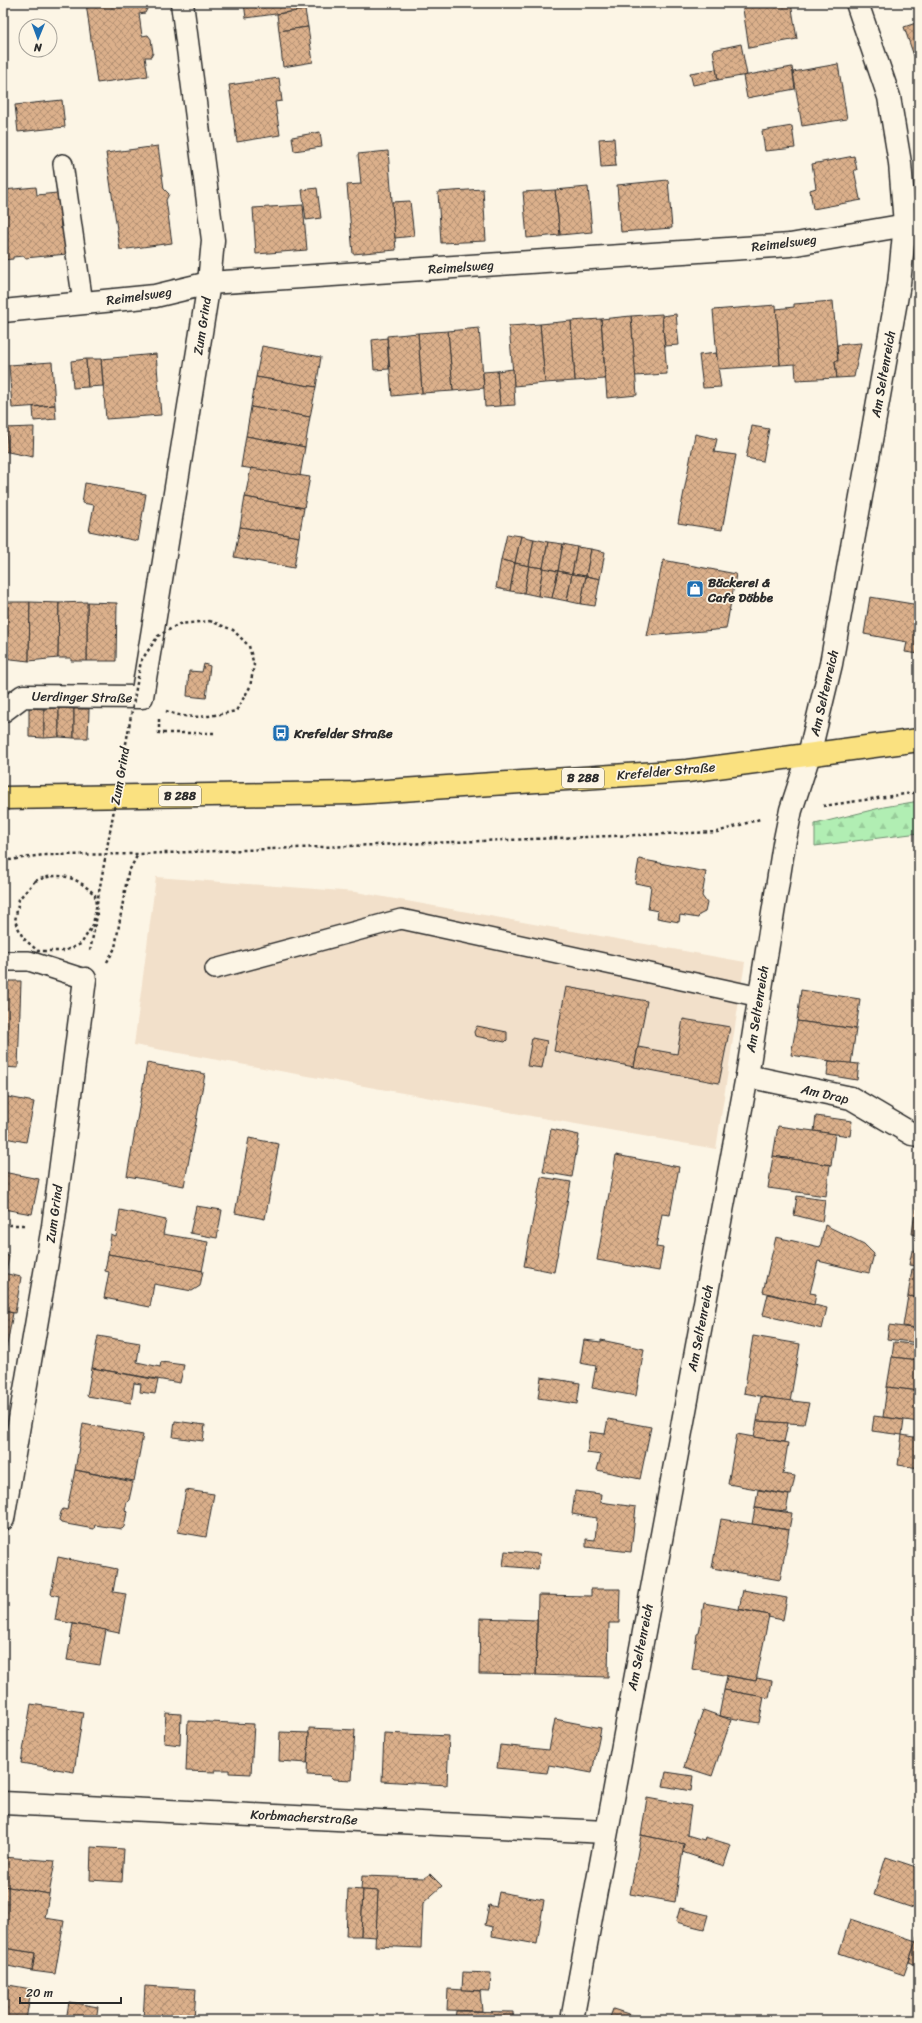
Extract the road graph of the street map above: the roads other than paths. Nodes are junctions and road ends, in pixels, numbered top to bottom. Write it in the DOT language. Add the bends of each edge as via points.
graph roads {
  1 [pos="182,3"];
  2 [pos="856,3"];
  3 [pos="63,164"];
  4 [pos="912,223"];
  5 [pos="209,283"];
  6 [pos="83,304"];
  7 [pos="3,311"];
  8 [pos="151,703"];
  9 [pos="3,711"];
  10 [pos="919,740"];
  11 [pos="809,755"];
  12 [pos="3,798"];
  13 [pos="3,961"];
  14 [pos="215,968"];
  15 [pos="85,979"];
  16 [pos="760,996"];
  17 [pos="747,1076"];
  18 [pos="919,1135"];
  19 [pos="3,1518"];
  20 [pos="3,1803"];
  21 [pos="606,1832"];
  22 [pos="572,2020"];
  1 -- 5 [label="street, Zum Grind" via="213,240"];
  2 -- 4 [label="street, Am Seltenreich" via="889,97"];
  3 -- 6 [label="lane"];
  4 -- 5 [label="street, Reimelsweg" via="790,245"];
  4 -- 11 [label="street, Am Seltenreich" via="831,664"];
  5 -- 6 [label="street, Reimelsweg" via="155,296"];
  5 -- 8 [label="street, Zum Grind"];
  6 -- 7 [label="street, Reimelsweg"];
  8 -- 9 [label="street, Uerdinger Straße" via="23,696"];
  10 -- 11 [label="main road, Krefelder Straße / B 288"];
  11 -- 12 [label="main road, Krefelder Straße / B 288" via="687,771 356,793"];
  11 -- 16 [label="street, Am Seltenreich" via="791,810"];
  13 -- 15 [label="lane" via="29,961"];
  14 -- 16 [label="lane" via="401,919"];
  15 -- 19 [label="street, Zum Grind" via="53,1226"];
  16 -- 17 [label="street, Am Seltenreich"];
  17 -- 18 [label="street, Am Drap" via="851,1098 912,1134"];
  17 -- 21 [label="street, Am Seltenreich"];
  20 -- 21 [label="street, Korbmacherstraße"];
  21 -- 22 [label="street, Am Seltenreich"];
}
